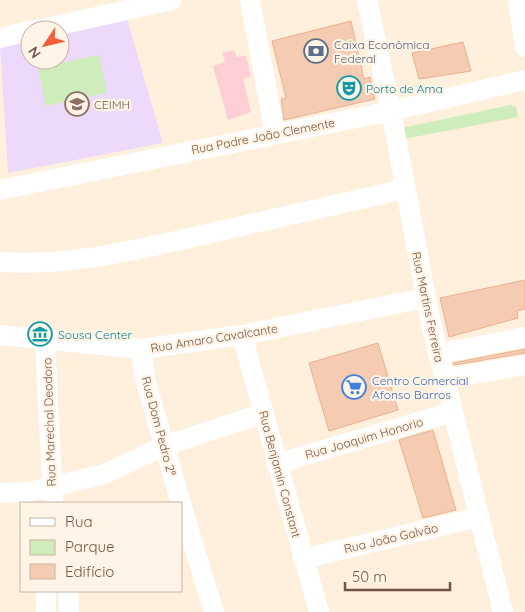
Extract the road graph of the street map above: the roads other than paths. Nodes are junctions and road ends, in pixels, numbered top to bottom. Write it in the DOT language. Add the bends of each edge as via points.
graph roads {
  1 [pos="172,0"];
  2 [pos="250,0"];
  3 [pos="367,0"];
  4 [pos="518,0"];
  5 [pos="70,23"];
  6 [pos="20,34"];
  7 [pos="0,38"];
  8 [pos="525,47"];
  9 [pos="525,80"];
  10 [pos="391,110"];
  11 [pos="276,134"];
  12 [pos="405,189"];
  13 [pos="0,190"];
  14 [pos="0,262"];
  15 [pos="425,298"];
  16 [pos="0,335"];
  17 [pos="242,335"];
  18 [pos="525,337"];
  19 [pos="46,341"];
  20 [pos="141,349"];
  21 [pos="438,354"];
  22 [pos="525,365"];
  23 [pos="444,379"];
  24 [pos="452,412"];
  25 [pos="264,414"];
  26 [pos="164,446"];
  27 [pos="276,464"];
  28 [pos="0,493"];
  29 [pos="52,495"];
  30 [pos="180,502"];
  31 [pos="182,507"];
  32 [pos="479,517"];
  33 [pos="303,559"];
  34 [pos="46,592"];
  35 [pos="68,592"];
  36 [pos="46,612"];
  37 [pos="69,612"];
  38 [pos="214,612"];
  39 [pos="319,612"];
  40 [pos="503,612"];
  1 -- 5 [label="street"];
  2 -- 11 [label="street"];
  3 -- 10 [label="street, Rua Martins Ferreira"];
  4 -- 8 [label="street"];
  6 -- 7 [label="street"];
  9 -- 10 [label="street, Rua Padre João Clemente"];
  10 -- 11 [label="street, Rua Padre João Clemente"];
  10 -- 12 [label="street, Rua Martins Ferreira"];
  11 -- 13 [label="street, Rua Padre João Clemente"];
  12 -- 14 [label="street" via="108,254"];
  12 -- 15 [label="street, Rua Martins Ferreira"];
  15 -- 17 [label="street, Rua Amaro Cavalcante"];
  15 -- 21 [label="street, Rua Martins Ferreira"];
  16 -- 19 [label="street, Rua Amaro Cavalcante"];
  17 -- 20 [label="street, Rua Amaro Cavalcante"];
  17 -- 25 [label="street, Rua Benjamin Constant"];
  18 -- 21 [label="street"];
  19 -- 20 [label="street, Rua Amaro Cavalcante"];
  19 -- 29 [label="street, Rua Marechal Deodoro"];
  20 -- 26 [label="street, Rua Dom Pedro 2ª" via="145,379"];
  21 -- 23 [label="street, Rua Martins Ferreira"];
  22 -- 23 [label="street"];
  23 -- 24 [label="street, Rua Martins Ferreira"];
  24 -- 27 [label="street, Rua Joaquim Honorio"];
  24 -- 32 [label="street, Rua Martins Ferreira"];
  25 -- 26 [label="street"];
  25 -- 27 [label="street, Rua Benjamin Constant"];
  26 -- 29 [label="street"];
  26 -- 30 [label="street, Rua Dom Pedro 2ª"];
  27 -- 33 [label="street, Rua Benjamin Constant"];
  28 -- 29 [label="street"];
  31 -- 38 [label="street, Rua Dom Pedro 2ª"];
  32 -- 33 [label="street, Rua João Galvão"];
  32 -- 40 [label="street, Rua Martins Ferreira"];
  33 -- 39 [label="street, Rua Benjamin Constant"];
  34 -- 36 [label="street"];
  35 -- 37 [label="street"];
}
